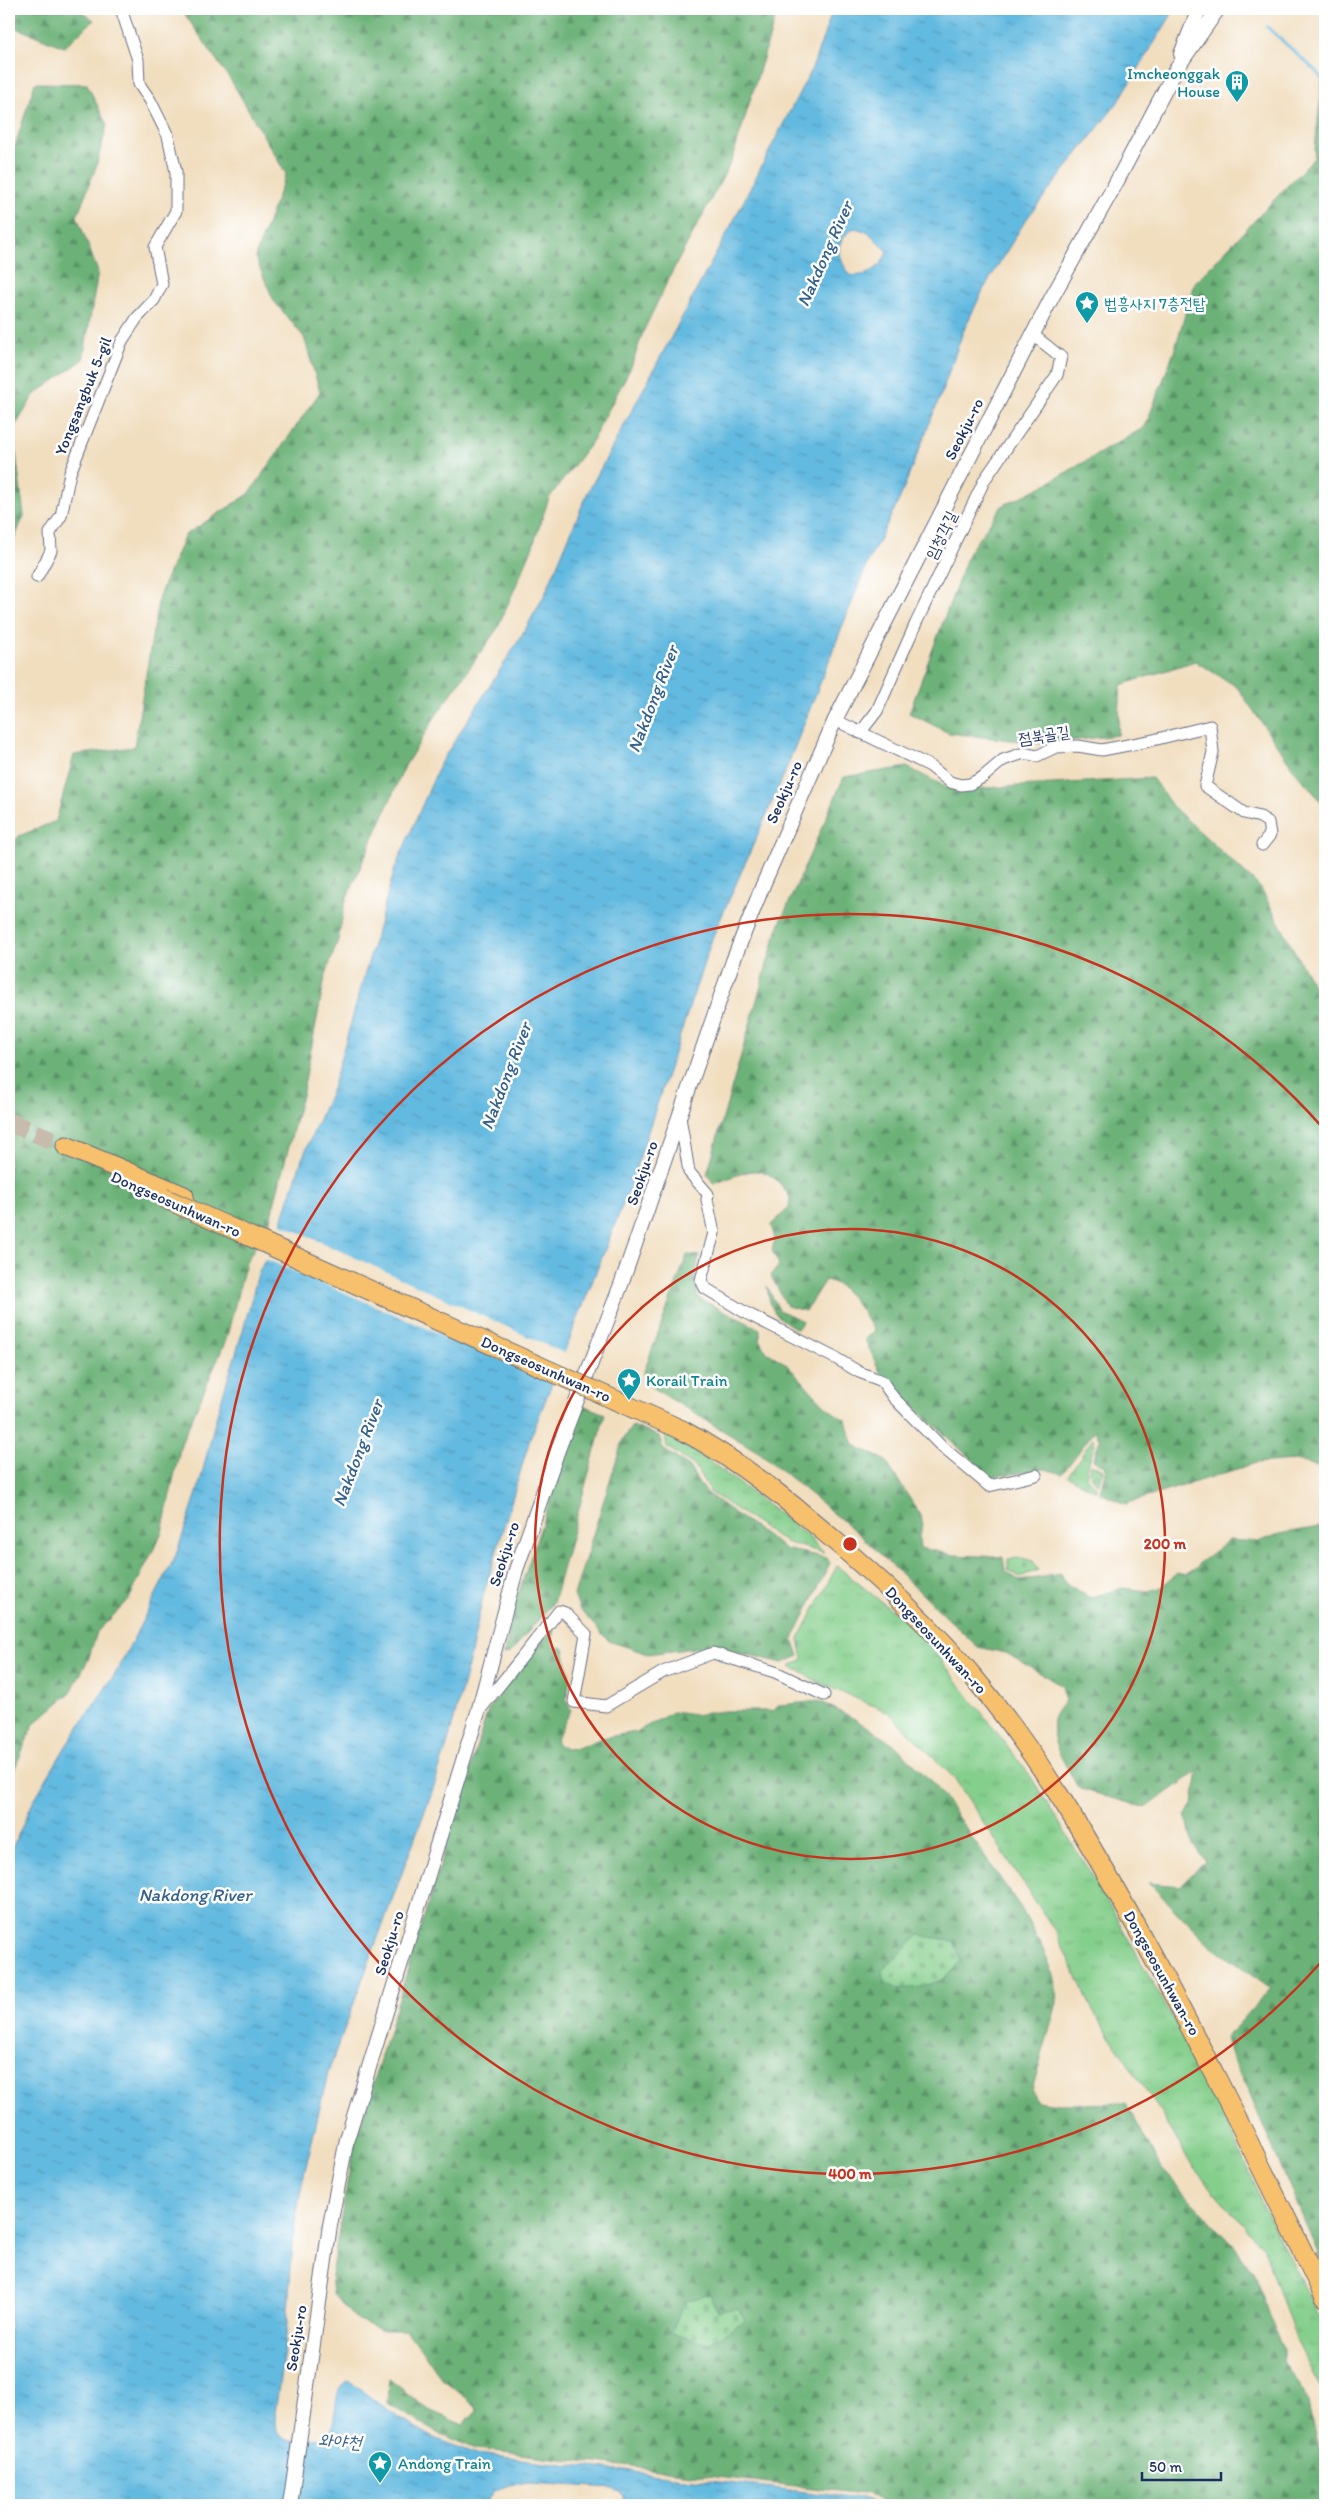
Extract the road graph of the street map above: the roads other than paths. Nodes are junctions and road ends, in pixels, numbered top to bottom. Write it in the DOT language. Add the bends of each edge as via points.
graph roads {
  1 [pos="121,9"];
  2 [pos="1198,9"];
  3 [pos="1218,9"];
  4 [pos="1175,71"];
  5 [pos="1032,334"];
  6 [pos="37,577"];
  7 [pos="834,720"];
  8 [pos="860,733"];
  9 [pos="1262,845"];
  10 [pos="680,1117"];
  11 [pos="686,1426"];
  12 [pos="1036,1475"];
  13 [pos="824,1695"];
  14 [pos="478,1712"];
  15 [pos="1325,2275"];
  16 [pos="1325,2297"];
  17 [pos="290,2505"];
  1 -- 6 [label="street, Yongsangbuk 5-gil" via="138,60 139,84 168,136 176,172 176,211 155,247 162,284 154,300 122,340 70,473 61,516 50,533 52,551"];
  2 -- 4 [label="street"];
  3 -- 4 [label="street, Seokju-ro"];
  4 -- 5 [label="street, Seokju-ro"];
  5 -- 7 [label="street, Seokju-ro"];
  5 -- 8 [label="street, 임청각길" via="1061,358 1057,375 985,479 877,711"];
  7 -- 8 [label="street, 점북골길"];
  7 -- 10 [label="street, Seokju-ro" via="736,952"];
  8 -- 9 [label="street, 점북골길" via="930,766 950,782 960,785 970,784 1003,760 1024,753 1037,756 1056,747 1078,746 1102,750 1210,726 1213,752 1204,786 1244,813 1268,822 1270,835"];
  10 -- 12 [label="street" via="689,1172 708,1194 714,1233 701,1280 705,1288 746,1313 882,1382 941,1446 989,1486"];
  10 -- 14 [label="street, Seokju-ro" via="519,1561"];
  11 -- 11 [label="highway, Dongseosunhwan-ro, bridge" via="184,1196 65,1151 164,1198"];
  11 -- 15 [label="highway, Dongseosunhwan-ro" via="737,1450 795,1493 913,1593 980,1665 1040,1744 1095,1831 1199,2018"];
  11 -- 16 [label="highway, Dongseosunhwan-ro" via="793,1504 908,1605 974,1677 1035,1756 1090,1843 1194,2030"];
  13 -- 14 [label="street" via="775,1672 713,1653 663,1672 606,1706 574,1702 586,1634 559,1610"];
  14 -- 17 [label="street, Seokju-ro" via="347,2139 330,2225"];
}
